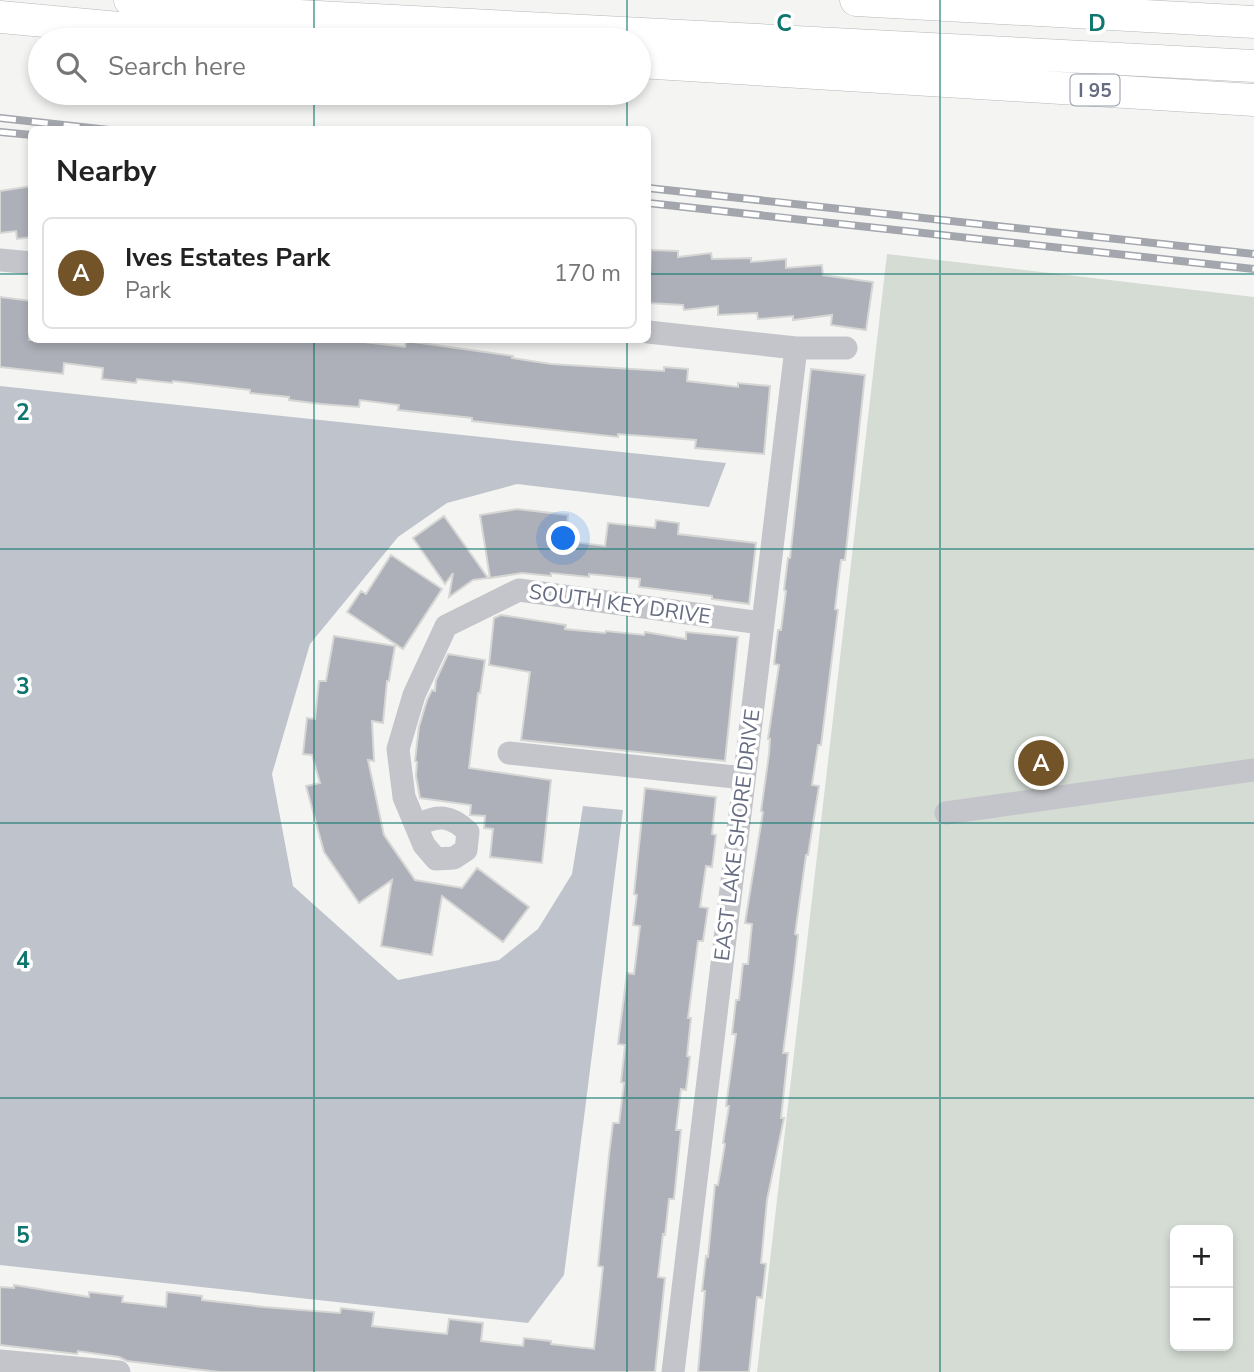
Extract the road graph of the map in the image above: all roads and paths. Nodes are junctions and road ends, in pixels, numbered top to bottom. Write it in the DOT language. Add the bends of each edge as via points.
graph roads {
  1 [pos="130,0"];
  2 [pos="856,0"];
  3 [pos="0,17"];
  4 [pos="1254,22"];
  5 [pos="119,28"];
  6 [pos="528,28"];
  7 [pos="651,34"];
  8 [pos="651,63"];
  9 [pos="1254,66"];
  10 [pos="1254,100"];
  11 [pos="0,260"];
  12 [pos="28,263"];
  13 [pos="651,332"];
  14 [pos="796,348"];
  15 [pos="846,348"];
  16 [pos="761,623"];
  17 [pos="509,753"];
  18 [pos="1254,770"];
  19 [pos="744,778"];
  20 [pos="946,813"];
  21 [pos="415,826"];
  22 [pos="0,1360"];
  23 [pos="119,1372"];
  24 [pos="673,1372"];
  1 -- 6 [label="highway" via="261,14"];
  2 -- 4 [label="highway"];
  3 -- 5 [label="highway"];
  7 -- 9 [label="highway"];
  8 -- 10 [label="highway, I 95"];
  11 -- 12 [label="street"];
  13 -- 14 [label="street"];
  14 -- 15 [label="street"];
  14 -- 16 [label="street, EAST LAKE SHORE DRIVE"];
  16 -- 19 [label="street, EAST LAKE SHORE DRIVE"];
  16 -- 21 [label="street, SOUTH KEY DRIVE" via="519,590 446,626 414,695 398,749 404,797"];
  17 -- 19 [label="street"];
  18 -- 20 [label="street"];
  19 -- 24 [label="street, EAST LAKE SHORE DRIVE"];
  22 -- 23 [label="street"];
}
